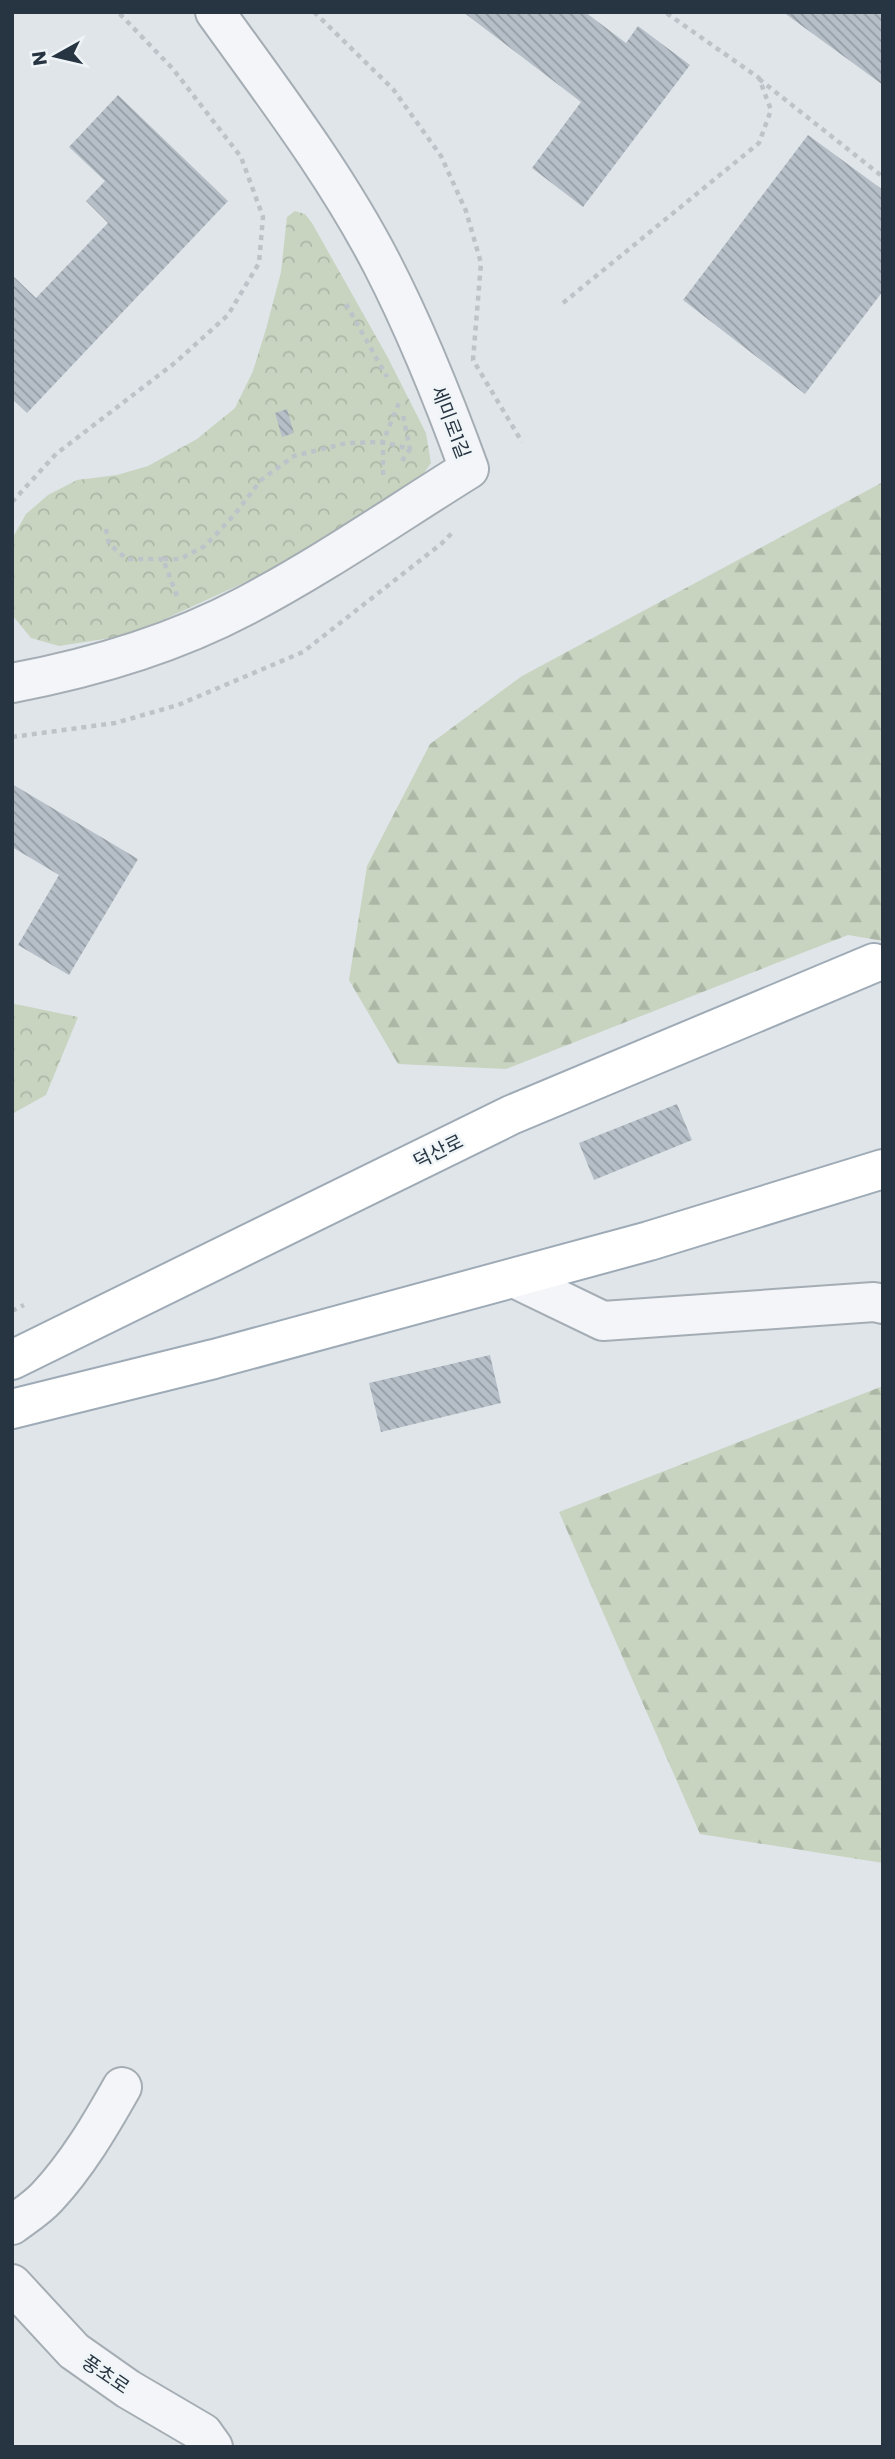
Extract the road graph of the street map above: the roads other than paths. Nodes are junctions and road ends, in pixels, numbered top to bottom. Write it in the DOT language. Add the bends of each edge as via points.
graph roads {
  1 [pos="215,12"];
  2 [pos="12,683"];
  3 [pos="874,963"];
  4 [pos="883,1170"];
  5 [pos="514,1278"];
  6 [pos="883,1304"];
  7 [pos="12,1360"];
  8 [pos="12,1409"];
  9 [pos="122,2087"];
  10 [pos="12,2225"];
  11 [pos="12,2284"];
  12 [pos="213,2447"];
  1 -- 2 [label="street, 세미로1길" via="313,148 382,264 445,402 469,470 243,607 144,649 74,671"];
  3 -- 7 [label="main road, 덕산로" via="511,1115"];
  4 -- 5 [label="main road"];
  5 -- 6 [label="street" via="603,1321"];
  5 -- 8 [label="main road"];
  9 -- 10 [label="street" via="46,2199"];
  11 -- 12 [label="street, 풍초로" via="74,2351 203,2433"];
}
